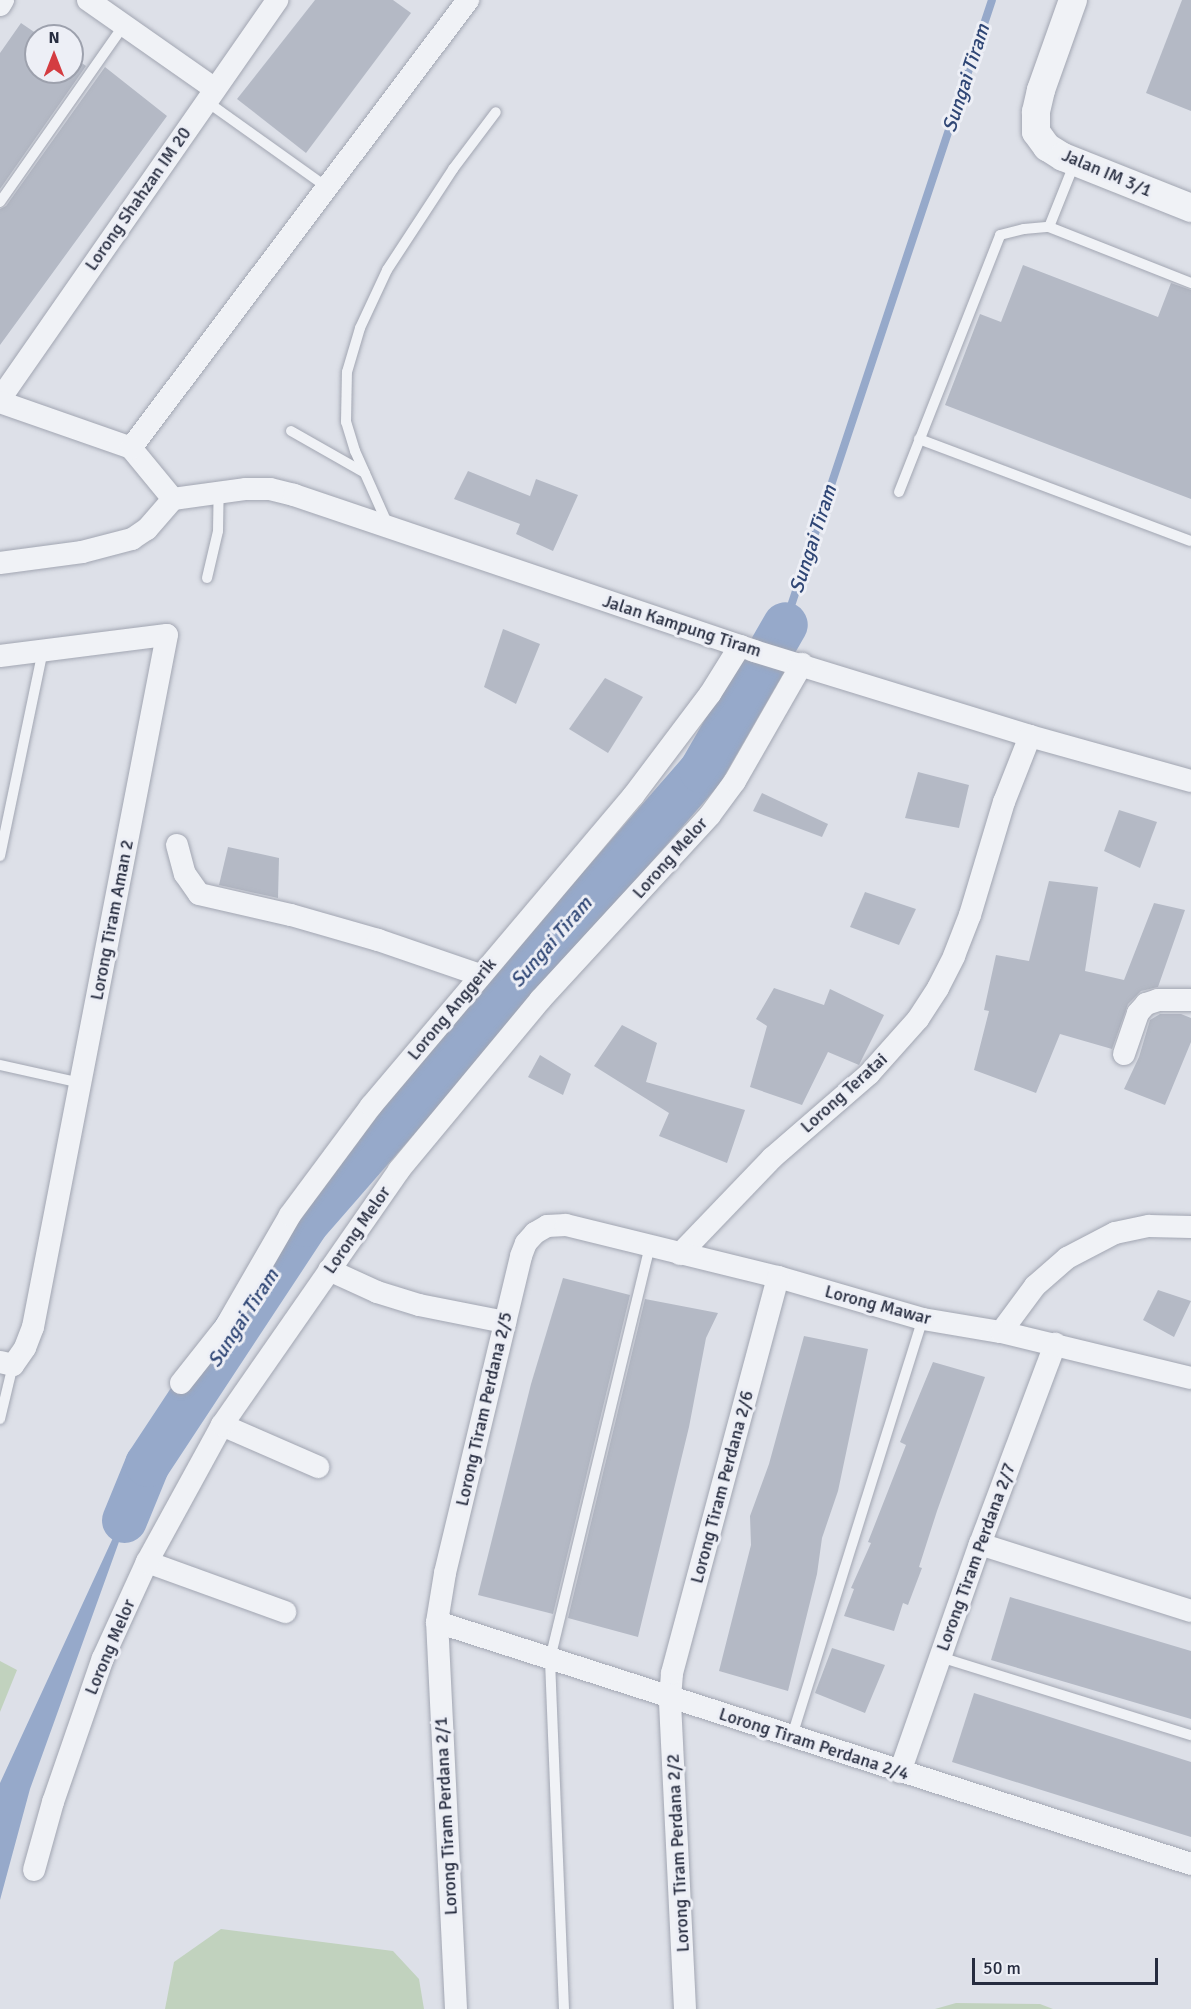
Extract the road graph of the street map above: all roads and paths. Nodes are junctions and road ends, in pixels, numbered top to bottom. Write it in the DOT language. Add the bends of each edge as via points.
graph roads {
  1 [pos="3,0"];
  2 [pos="88,0"];
  3 [pos="278,0"];
  4 [pos="468,0"];
  5 [pos="1073,0"];
  6 [pos="0,4"];
  7 [pos="124,26"];
  8 [pos="210,95"];
  9 [pos="496,112"];
  10 [pos="1075,162"];
  11 [pos="328,189"];
  12 [pos="0,202"];
  13 [pos="1191,208"];
  14 [pos="1049,227"];
  15 [pos="1191,283"];
  16 [pos="0,400"];
  17 [pos="291,431"];
  18 [pos="919,439"];
  19 [pos="131,448"];
  20 [pos="365,474"];
  21 [pos="219,492"];
  22 [pos="899,492"];
  23 [pos="173,499"];
  24 [pos="389,528"];
  25 [pos="1191,541"];
  26 [pos="0,562"];
  27 [pos="207,578"];
  28 [pos="747,648"];
  29 [pos="43,651"];
  30 [pos="0,656"];
  31 [pos="793,662"];
  32 [pos="1030,736"];
  33 [pos="1191,781"];
  34 [pos="177,845"];
  35 [pos="0,856"];
  36 [pos="480,975"];
  37 [pos="1191,1000"];
  38 [pos="1124,1054"];
  39 [pos="0,1065"];
  40 [pos="81,1083"];
  41 [pos="566,1225"];
  42 [pos="1191,1227"];
  43 [pos="650,1245"];
  44 [pos="680,1254"];
  45 [pos="329,1270"];
  46 [pos="778,1277"];
  47 [pos="923,1319"];
  48 [pos="505,1322"];
  49 [pos="1001,1332"];
  50 [pos="1055,1344"];
  51 [pos="7,1363"];
  52 [pos="1191,1378"];
  53 [pos="181,1383"];
  54 [pos="0,1419"];
  55 [pos="222,1425"];
  56 [pos="318,1467"];
  57 [pos="980,1544"];
  58 [pos="147,1562"];
  59 [pos="1191,1611"];
  60 [pos="285,1612"];
  61 [pos="437,1622"];
  62 [pos="940,1657"];
  63 [pos="550,1659"];
  64 [pos="670,1697"];
  65 [pos="792,1736"];
  66 [pos="1191,1736"];
  67 [pos="900,1772"];
  68 [pos="1191,1864"];
  69 [pos="34,1870"];
  70 [pos="456,2009"];
  71 [pos="564,2009"];
  72 [pos="685,2009"];
  1 -- 6 [label="street"];
  2 -- 7 [label="street"];
  3 -- 8 [label="street, Lorong Shahzan IM 20"];
  4 -- 11 [label="street"];
  5 -- 10 [label="street, Jalan IM 3/1" via="1041,90 1036,132 1047,147"];
  7 -- 8 [label="street"];
  7 -- 12 [label="lane"];
  8 -- 11 [label="lane"];
  8 -- 16 [label="street, Lorong Shahzan IM 20"];
  9 -- 20 [label="lane" via="387,270 360,328 347,372 344,399 346,422"];
  10 -- 13 [label="street, Jalan IM 3/1"];
  10 -- 14 [label="lane"];
  11 -- 19 [label="street"];
  14 -- 15 [label="lane"];
  14 -- 18 [label="lane" via="1000,235"];
  16 -- 19 [label="street"];
  17 -- 20 [label="lane"];
  18 -- 22 [label="lane"];
  18 -- 25 [label="lane"];
  19 -- 23 [label="street"];
  20 -- 24 [label="lane"];
  21 -- 23 [label="street, Jalan Kampung Tiram"];
  21 -- 24 [label="street, Jalan Kampung Tiram" via="270,489"];
  21 -- 27 [label="lane" via="218,531"];
  23 -- 26 [label="street" via="147,529 132,539 82,552"];
  24 -- 28 [label="street, Jalan Kampung Tiram"];
  28 -- 31 [label="street, Jalan Kampung Tiram"];
  28 -- 36 [label="street, Lorong Anggerik" via="633,796"];
  29 -- 30 [label="street, Lorong Tiram Aman 2"];
  29 -- 35 [label="lane"];
  29 -- 40 [label="street, Lorong Tiram Aman 2" via="167,635"];
  31 -- 32 [label="street, Jalan Kampung Tiram"];
  31 -- 45 [label="street, Lorong Melor" via="735,781 710,814 540,1000 399,1170"];
  32 -- 33 [label="street, Jalan Kampung Tiram"];
  32 -- 44 [label="street, Lorong Teratai" via="1004,802 954,956 918,1019 869,1074 772,1158"];
  34 -- 36 [label="street" via="185,874 199,894 335,927"];
  36 -- 53 [label="street, Lorong Anggerik" via="371,1106 290,1215 226,1326"];
  37 -- 38 [label="street" via="1146,1004 1138,1013"];
  39 -- 40 [label="lane"];
  40 -- 51 [label="street, Lorong Tiram Aman 2" via="33,1327 25,1348"];
  41 -- 43 [label="street, Lorong Mawar"];
  41 -- 48 [label="street, Lorong Tiram Perdana 2/5" via="548,1226 526,1243"];
  42 -- 49 [label="street" via="1149,1226 1115,1233 1067,1258 1035,1286"];
  43 -- 44 [label="street, Lorong Mawar"];
  43 -- 63 [label="lane"];
  44 -- 46 [label="street, Lorong Mawar"];
  45 -- 48 [label="street" via="377,1292 419,1305"];
  45 -- 55 [label="street, Lorong Melor"];
  46 -- 47 [label="street, Lorong Mawar"];
  46 -- 64 [label="street, Lorong Tiram Perdana 2/6" via="672,1673"];
  47 -- 49 [label="street, Lorong Mawar"];
  47 -- 65 [label="lane"];
  48 -- 61 [label="street, Lorong Tiram Perdana 2/5" via="445,1573"];
  49 -- 50 [label="street, Lorong Mawar"];
  50 -- 52 [label="street, Lorong Mawar"];
  50 -- 57 [label="street, Lorong Tiram Perdana 2/7"];
  51 -- 54 [label="lane"];
  55 -- 56 [label="street"];
  55 -- 58 [label="street, Lorong Melor"];
  57 -- 59 [label="street"];
  57 -- 62 [label="street, Lorong Tiram Perdana 2/7"];
  58 -- 60 [label="street"];
  58 -- 69 [label="street, Lorong Melor" via="103,1658 52,1802"];
  61 -- 63 [label="street, Lorong Tiram Perdana 2/4"];
  61 -- 70 [label="street, Lorong Tiram Perdana 2/1"];
  62 -- 66 [label="lane"];
  62 -- 67 [label="street, Lorong Tiram Perdana 2/7"];
  63 -- 64 [label="street, Lorong Tiram Perdana 2/4"];
  63 -- 71 [label="lane"];
  64 -- 65 [label="street, Lorong Tiram Perdana 2/4"];
  64 -- 72 [label="street, Lorong Tiram Perdana 2/2"];
  65 -- 67 [label="street, Lorong Tiram Perdana 2/4"];
  67 -- 68 [label="street, Lorong Tiram Perdana 2/4"];
}
